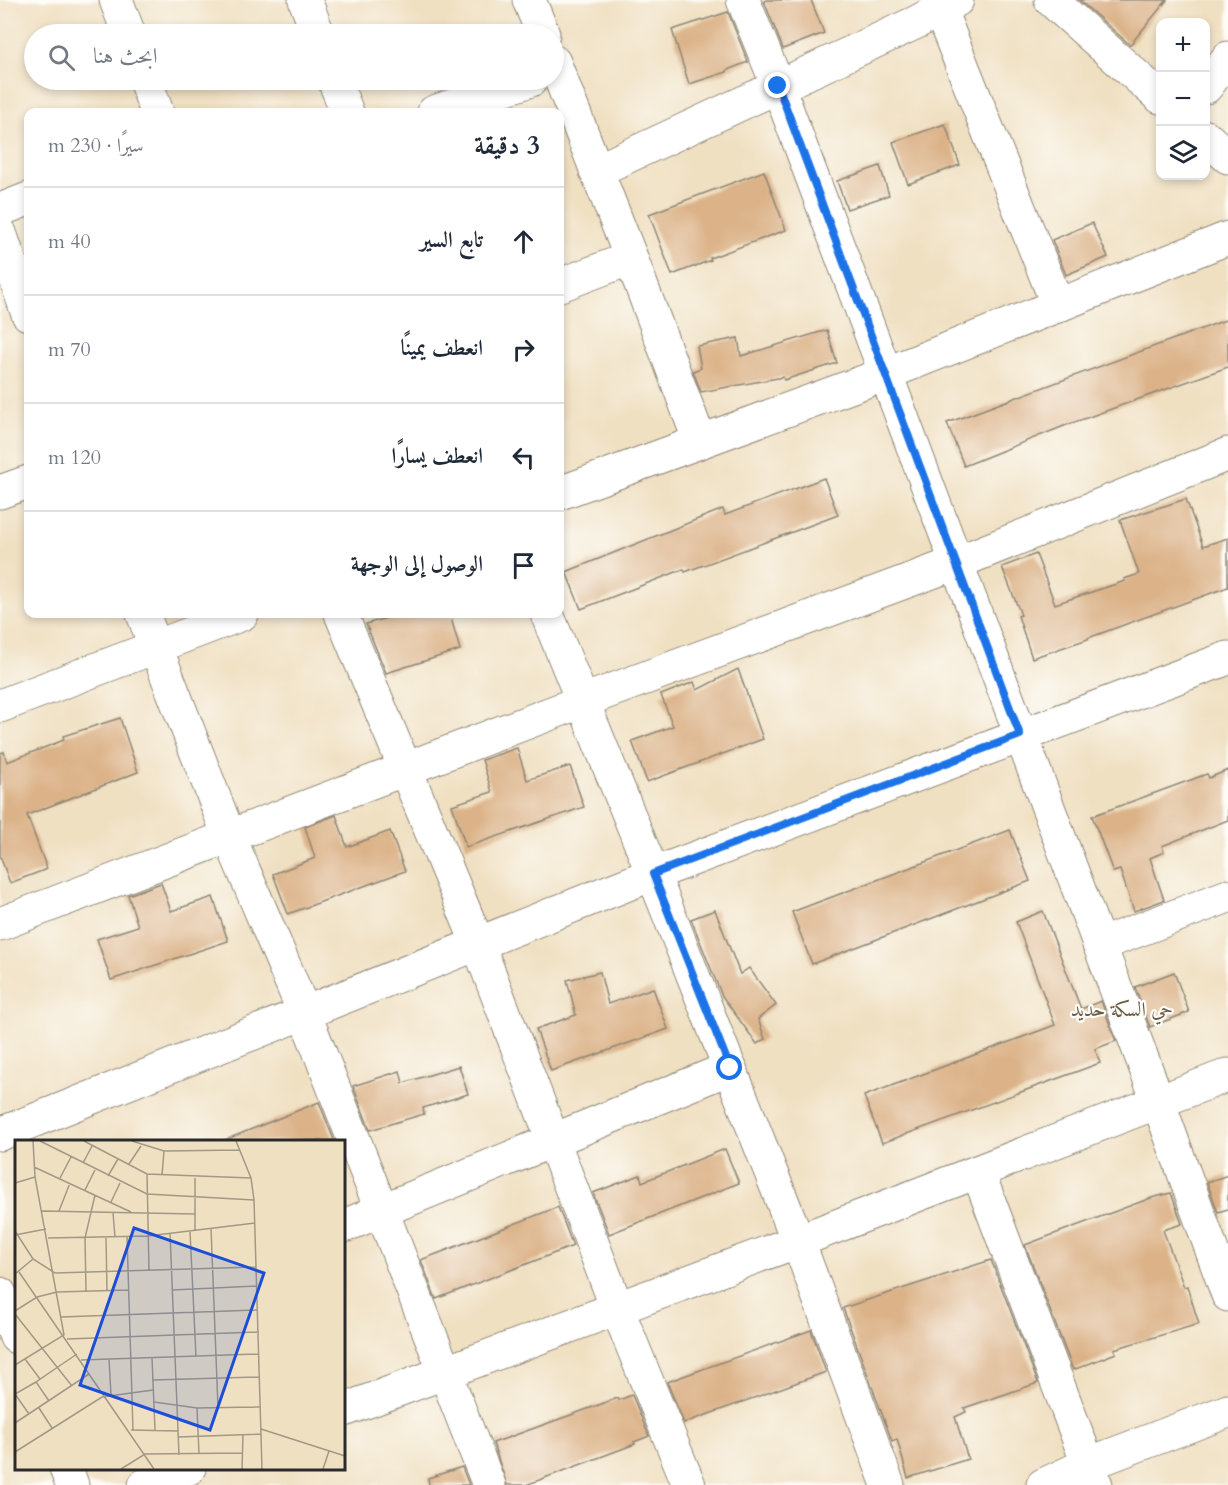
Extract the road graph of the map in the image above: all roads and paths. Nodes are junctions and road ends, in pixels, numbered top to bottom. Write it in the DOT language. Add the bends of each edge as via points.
graph roads {
  1 [pos="116,0"];
  2 [pos="305,0"];
  3 [pos="529,0"];
  4 [pos="743,0"];
  5 [pos="1051,0"];
  6 [pos="948,5"];
  7 [pos="125,24"];
  8 [pos="314,24"];
  9 [pos="539,24"];
  10 [pos="1228,58"];
  11 [pos="1210,82"];
  12 [pos="778,86"];
  13 [pos="149,90"];
  14 [pos="338,90"];
  15 [pos="496,90"];
  16 [pos="558,90"];
  17 [pos="1156,93"];
  18 [pos="156,108"];
  19 [pos="345,108"];
  20 [pos="445,108"];
  21 [pos="1210,141"];
  22 [pos="1228,157"];
  23 [pos="596,171"];
  24 [pos="24,201"];
  25 [pos="0,210"];
  26 [pos="0,233"];
  27 [pos="1228,238"];
  28 [pos="631,258"];
  29 [pos="564,283"];
  30 [pos="24,302"];
  31 [pos="1058,306"];
  32 [pos="885,374"];
  33 [pos="700,442"];
  34 [pos="1228,454"];
  35 [pos="24,483"];
  36 [pos="0,492"];
  37 [pos="564,492"];
  38 [pos="956,563"];
  39 [pos="145,618"];
  40 [pos="231,618"];
  41 [pos="343,618"];
  42 [pos="549,618"];
  43 [pos="157,646"];
  44 [pos="1228,658"];
  45 [pos="583,702"];
  46 [pos="0,706"];
  47 [pos="1020,735"];
  48 [pos="405,769"];
  49 [pos="229,836"];
  50 [pos="653,874"];
  51 [pos="1228,896"];
  52 [pos="0,924"];
  53 [pos="478,944"];
  54 [pos="1099,945"];
  55 [pos="304,1012"];
  56 [pos="730,1068"];
  57 [pos="1228,1075"];
  58 [pos="1158,1101"];
  59 [pos="0,1134"];
  60 [pos="553,1140"];
  61 [pos="978,1172"];
  62 [pos="382,1211"];
  63 [pos="345,1226"];
  64 [pos="798,1241"];
  65 [pos="0,1293"];
  66 [pos="1228,1295"];
  67 [pos="617,1308"];
  68 [pos="15,1334"];
  69 [pos="444,1373"];
  70 [pos="345,1410"];
  71 [pos="1228,1410"];
  72 [pos="67,1470"];
  73 [pos="184,1470"];
  74 [pos="1092,1475"];
  75 [pos="72,1485"];
  76 [pos="145,1485"];
  77 [pos="489,1485"];
  78 [pos="689,1485"];
  79 [pos="888,1485"];
  80 [pos="1043,1485"];
  1 -- 7 [label="street"];
  2 -- 8 [label="street"];
  3 -- 9 [label="street"];
  4 -- 12 [label="street"];
  5 -- 17 [label="street"];
  6 -- 12 [label="street"];
  6 -- 31 [label="street"];
  10 -- 11 [label="street"];
  12 -- 23 [label="street"];
  12 -- 32 [label="street"];
  13 -- 18 [label="street"];
  14 -- 19 [label="street"];
  15 -- 20 [label="street"];
  16 -- 23 [label="street"];
  21 -- 22 [label="street"];
  23 -- 28 [label="street"];
  24 -- 25 [label="street"];
  26 -- 30 [label="street"];
  27 -- 31 [label="street"];
  28 -- 29 [label="street"];
  28 -- 33 [label="street"];
  31 -- 32 [label="street"];
  32 -- 33 [label="street"];
  32 -- 38 [label="street"];
  33 -- 37 [label="street"];
  34 -- 38 [label="street"];
  35 -- 36 [label="street"];
  38 -- 45 [label="street"];
  38 -- 47 [label="street"];
  39 -- 43 [label="street"];
  40 -- 43 [label="street"];
  41 -- 48 [label="street"];
  42 -- 45 [label="street"];
  43 -- 46 [label="street"];
  43 -- 49 [label="street"];
  44 -- 47 [label="street"];
  45 -- 48 [label="street"];
  45 -- 50 [label="street"];
  47 -- 50 [label="street"];
  47 -- 54 [label="street"];
  48 -- 49 [label="street"];
  48 -- 53 [label="street"];
  49 -- 52 [label="street"];
  49 -- 55 [label="street"];
  50 -- 53 [label="street"];
  50 -- 56 [label="street"];
  51 -- 54 [label="street"];
  53 -- 55 [label="street"];
  53 -- 60 [label="street"];
  54 -- 58 [label="street"];
  55 -- 59 [label="street"];
  55 -- 62 [label="street"];
  56 -- 60 [label="street"];
  56 -- 64 [label="street"];
  57 -- 58 [label="street"];
  58 -- 61 [label="street"];
  58 -- 66 [label="street"];
  60 -- 62 [label="street"];
  60 -- 67 [label="street"];
  61 -- 64 [label="street"];
  61 -- 74 [label="street"];
  62 -- 63 [label="street"];
  62 -- 69 [label="street"];
  64 -- 67 [label="street"];
  64 -- 79 [label="street"];
  65 -- 68 [label="street"];
  67 -- 69 [label="street"];
  67 -- 78 [label="street"];
  69 -- 70 [label="street"];
  69 -- 77 [label="street"];
  71 -- 74 [label="street"];
  72 -- 75 [label="street"];
  73 -- 76 [label="street"];
  74 -- 80 [label="street"];
}
